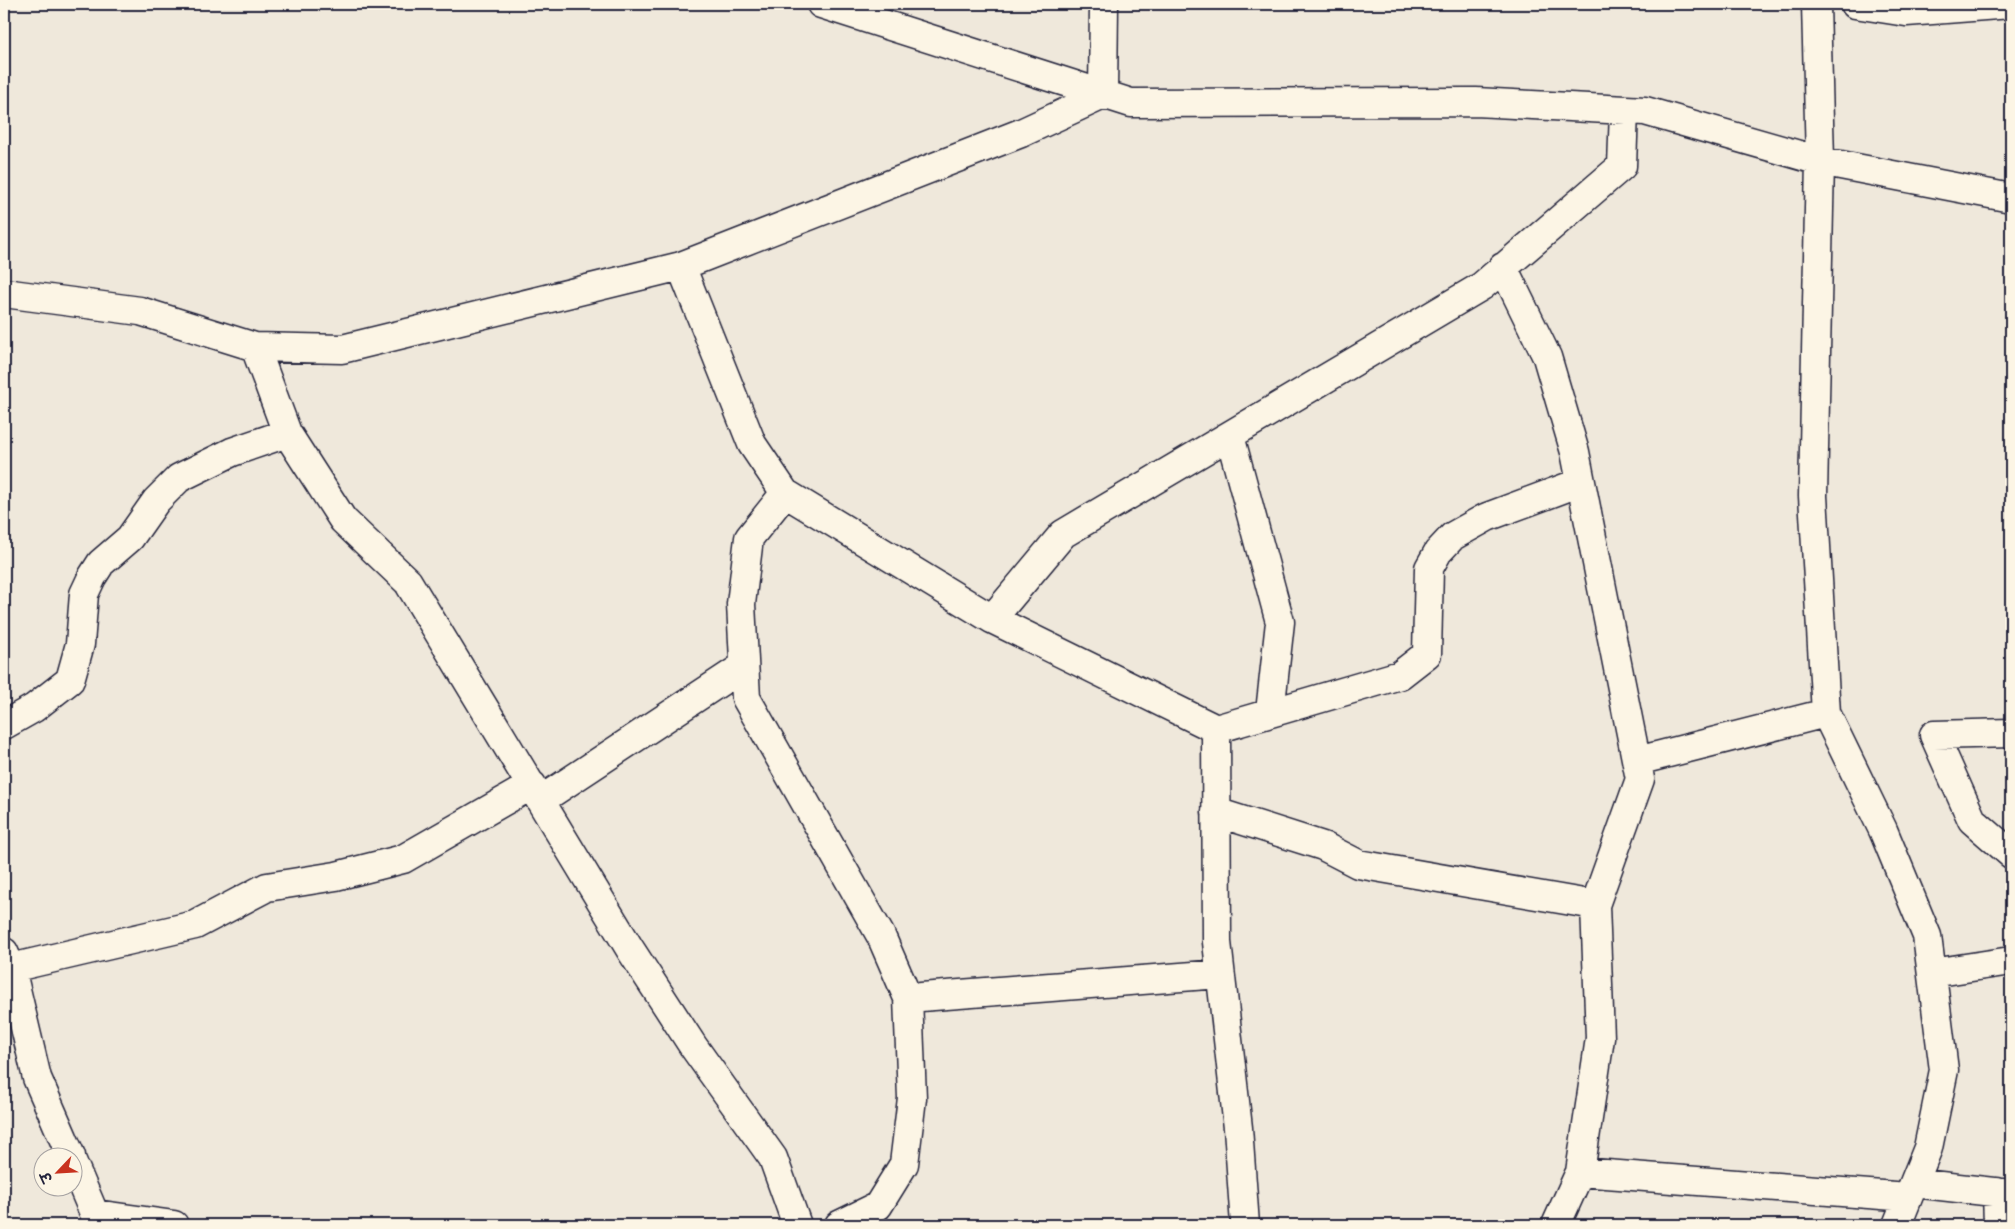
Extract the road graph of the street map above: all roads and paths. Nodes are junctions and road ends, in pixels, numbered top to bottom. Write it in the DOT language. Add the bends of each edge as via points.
graph roads {
  1 [pos="821,4"];
  2 [pos="1104,4"];
  3 [pos="1816,4"];
  4 [pos="1855,4"];
  5 [pos="2011,4"];
  6 [pos="1103,94"];
  7 [pos="1624,110"];
  8 [pos="1820,161"];
  9 [pos="2011,198"];
  10 [pos="681,266"];
  11 [pos="1503,267"];
  12 [pos="4,293"];
  13 [pos="255,347"];
  14 [pos="287,433"];
  15 [pos="1230,436"];
  16 [pos="1581,482"];
  17 [pos="785,493"];
  18 [pos="992,619"];
  19 [pos="744,666"];
  20 [pos="1270,712"];
  21 [pos="1826,713"];
  22 [pos="4,725"];
  23 [pos="1216,729"];
  24 [pos="2011,733"];
  25 [pos="1637,761"];
  26 [pos="536,792"];
  27 [pos="1216,812"];
  28 [pos="2011,854"];
  29 [pos="1594,905"];
  30 [pos="8,959"];
  31 [pos="2011,962"];
  32 [pos="1932,973"];
  33 [pos="1220,974"];
  34 [pos="908,998"];
  35 [pos="67,1146"];
  36 [pos="1580,1172"];
  37 [pos="82,1184"];
  38 [pos="1911,1190"];
  39 [pos="2004,1193"];
  40 [pos="97,1220"];
  41 [pos="174,1225"];
  42 [pos="797,1225"];
  43 [pos="839,1225"];
  44 [pos="1245,1225"];
  45 [pos="1556,1225"];
  46 [pos="1897,1225"];
  47 [pos="1998,1225"];
  1 -- 6 [label="street"];
  2 -- 6 [label="street"];
  3 -- 8 [label="street"];
  4 -- 5 [label="street" via="1906,12"];
  6 -- 7 [label="street" via="1131,104 1476,102"];
  6 -- 10 [label="street" via="1021,133"];
  7 -- 8 [label="street" via="1644,111"];
  7 -- 11 [label="street" via="1622,166"];
  8 -- 9 [label="street"];
  8 -- 21 [label="street" via="1813,496"];
  10 -- 13 [label="street" via="342,349"];
  10 -- 17 [label="street" via="752,444"];
  11 -- 15 [label="street" via="1482,286"];
  11 -- 16 [label="street" via="1547,357"];
  12 -- 13 [label="street" via="140,311"];
  13 -- 14 [label="street"];
  14 -- 22 [label="street" via="232,452 179,478 156,501 130,538 102,563 92,577 84,594 80,644 70,680 34,708"];
  14 -- 26 [label="street" via="344,520 408,582"];
  15 -- 18 [label="street" via="1063,534"];
  15 -- 20 [label="street" via="1280,622"];
  16 -- 20 [label="street" via="1487,517 1453,536 1438,552 1428,568 1427,654 1414,666 1400,675"];
  16 -- 25 [label="street"];
  17 -- 18 [label="street"];
  17 -- 19 [label="street" via="749,538 741,604"];
  18 -- 23 [label="street"];
  19 -- 26 [label="street"];
  19 -- 34 [label="street" via="746,698 881,936"];
  20 -- 23 [label="street"];
  21 -- 25 [label="street"];
  21 -- 32 [label="street" via="1883,830 1927,936"];
  23 -- 27 [label="street"];
  24 -- 28 [label="street" via="1934,735 1972,820"];
  25 -- 29 [label="street" via="1640,779"];
  26 -- 30 [label="street" via="403,859 336,876 267,886 195,925"];
  26 -- 42 [label="street" via="645,973 774,1158"];
  27 -- 29 [label="street" via="1322,846 1358,864"];
  27 -- 33 [label="street"];
  29 -- 36 [label="street" via="1600,1038"];
  30 -- 35 [label="street" via="37,1078"];
  31 -- 32 [label="street"];
  32 -- 38 [label="street" via="1944,1070 1928,1148"];
  33 -- 34 [label="street"];
  33 -- 44 [label="street" via="1238,1128"];
  34 -- 43 [label="street" via="912,1098 904,1164 878,1206"];
  36 -- 38 [label="street"];
  36 -- 45 [label="street"];
  37 -- 40 [label="street"];
  38 -- 39 [label="street"];
  38 -- 46 [label="street"];
  39 -- 47 [label="street"];
  40 -- 41 [label="street"];
}
